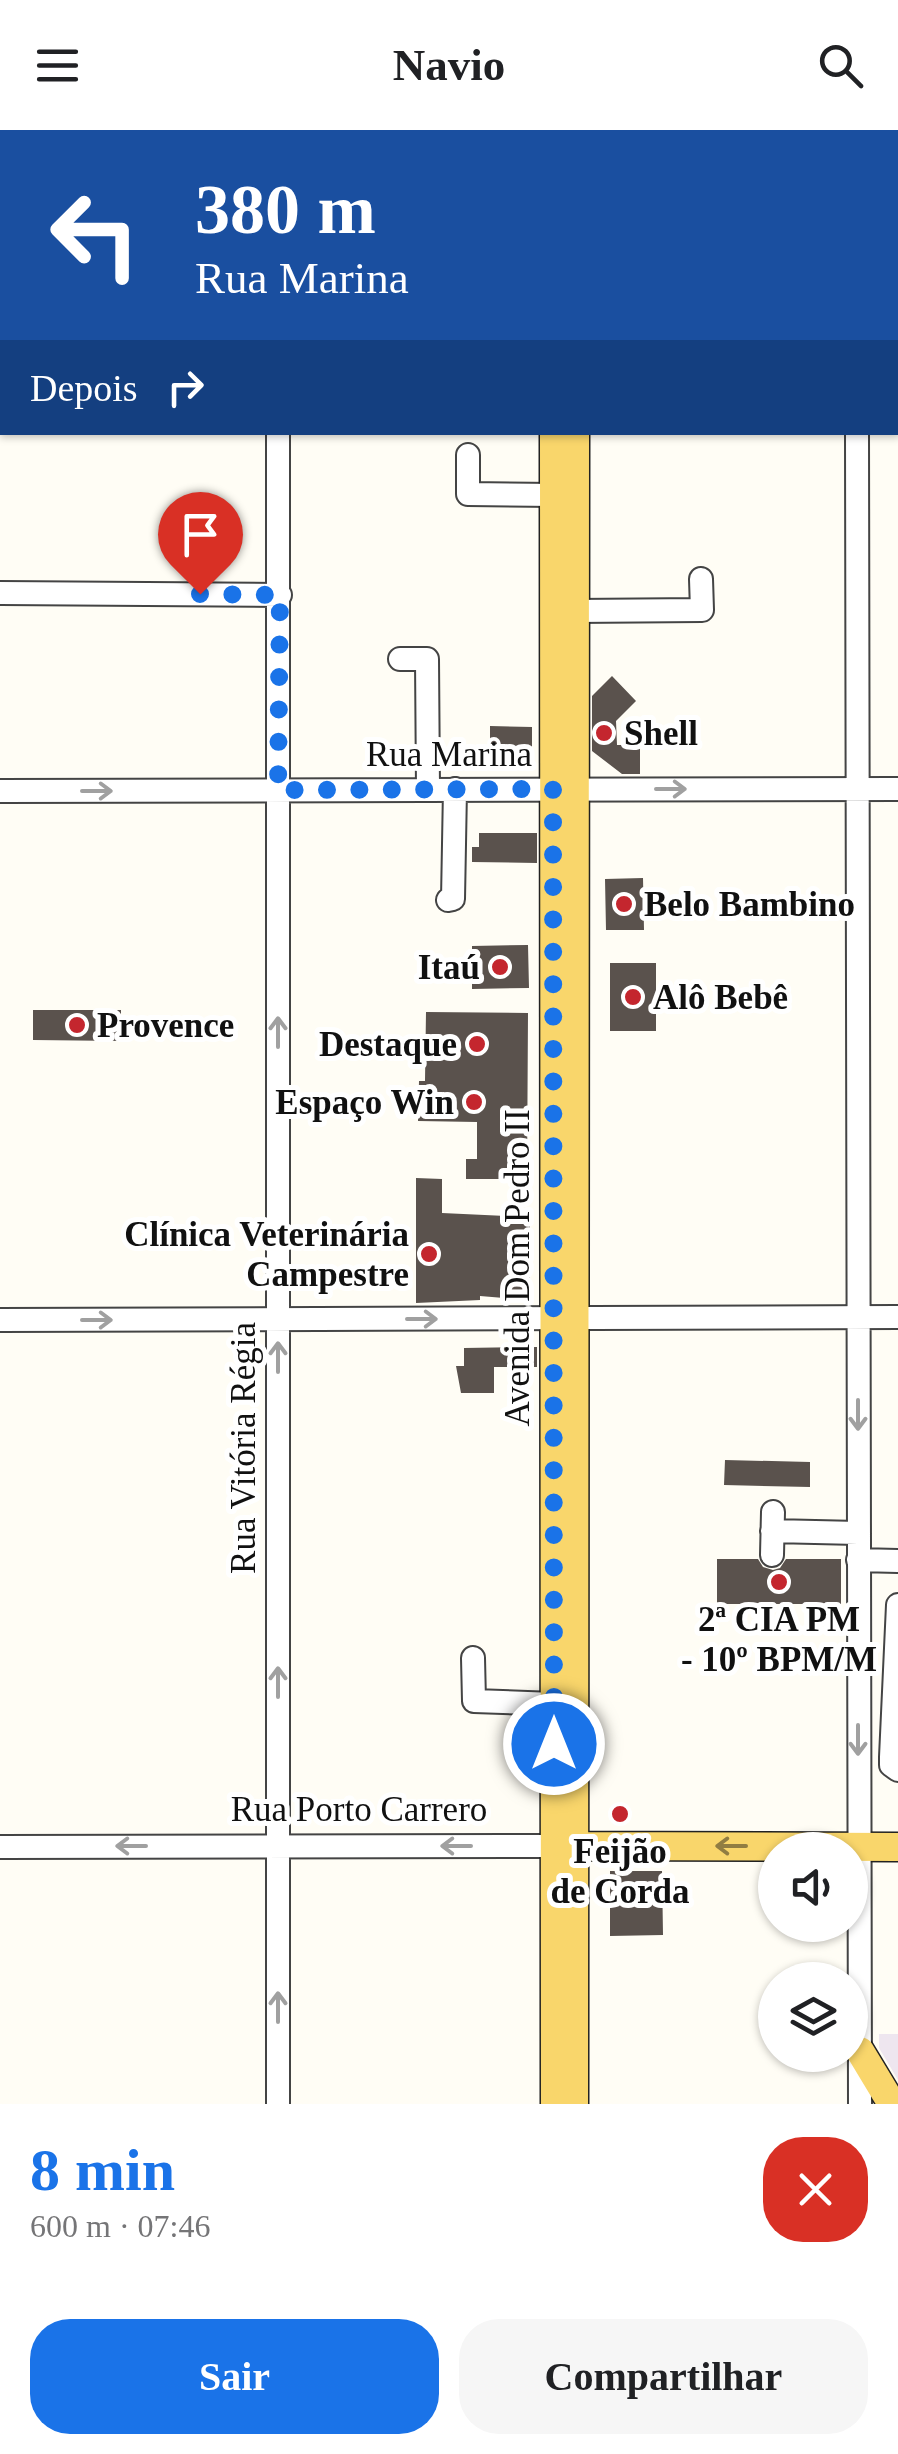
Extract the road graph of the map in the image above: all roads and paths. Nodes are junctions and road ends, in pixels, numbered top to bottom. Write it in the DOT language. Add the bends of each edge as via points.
graph roads {
  1 [pos="278,435"];
  2 [pos="554,435"];
  3 [pos="575,435"];
  4 [pos="857,435"];
  5 [pos="468,455"];
  6 [pos="554,495"];
  7 [pos="701,579"];
  8 [pos="0,593"];
  9 [pos="280,595"];
  10 [pos="574,612"];
  11 [pos="400,660"];
  12 [pos="455,789"];
  13 [pos="563,789"];
  14 [pos="858,789"];
  15 [pos="898,789"];
  16 [pos="278,790"];
  17 [pos="428,790"];
  18 [pos="0,791"];
  19 [pos="448,900"];
  20 [pos="858,1317"];
  21 [pos="898,1317"];
  22 [pos="565,1319"];
  23 [pos="0,1320"];
  24 [pos="278,1320"];
  25 [pos="772,1533"];
  26 [pos="858,1533"];
  27 [pos="858,1560"];
  28 [pos="898,1561"];
  29 [pos="898,1605"];
  30 [pos="472,1658"];
  31 [pos="554,1704"];
  32 [pos="898,1770"];
  33 [pos="858,1832"];
  34 [pos="0,1846"];
  35 [pos="278,1846"];
  36 [pos="564,1846"];
  37 [pos="758,1847"];
  38 [pos="868,1847"];
  39 [pos="898,1847"];
  40 [pos="564,2049"];
  41 [pos="868,2061"];
  42 [pos="860,2072"];
  43 [pos="891,2090"];
  44 [pos="278,2104"];
  45 [pos="538,2104"];
  46 [pos="555,2104"];
  47 [pos="574,2104"];
  48 [pos="589,2104"];
  49 [pos="860,2104"];
  1 -- 9 [label="street, Rua Vitória Régia"];
  2 -- 6 [label="main road, Avenida Dom Pedro II"];
  3 -- 10 [label="main road, Avenida Dom Pedro II"];
  4 -- 14 [label="street"];
  5 -- 6 [label="street" via="468,494"];
  6 -- 13 [label="main road, Avenida Dom Pedro II"];
  7 -- 10 [label="street" via="702,610"];
  8 -- 9 [label="street"];
  9 -- 16 [label="street, Rua Vitória Régia"];
  10 -- 13 [label="main road, Avenida Dom Pedro II"];
  11 -- 17 [label="street" via="427,659"];
  12 -- 13 [label="street, Rua Marina"];
  12 -- 17 [label="street, Rua Marina"];
  12 -- 19 [label="street"];
  13 -- 14 [label="street, Rua Marina, one-way"];
  13 -- 22 [label="main road, Avenida Dom Pedro II"];
  14 -- 15 [label="street, Rua Marina"];
  14 -- 20 [label="street"];
  16 -- 17 [label="street, Rua Marina"];
  18 -- 16 [label="street, Rua Marina, one-way"];
  24 -- 16 [label="street, Rua Vitória Régia, one-way"];
  20 -- 21 [label="street"];
  20 -- 22 [label="street"];
  20 -- 26 [label="street, one-way"];
  24 -- 22 [label="street, one-way"];
  22 -- 31 [label="main road, Avenida Dom Pedro II"];
  22 -- 36 [label="main road, Avenida Dom Pedro II"];
  23 -- 24 [label="street, one-way"];
  35 -- 24 [label="street, Rua Vitória Régia, one-way"];
  25 -- 26 [label="street"];
  26 -- 27 [label="street"];
  27 -- 28 [label="street"];
  27 -- 33 [label="street, one-way"];
  29 -- 32 [label="street" via="890,1757"];
  30 -- 31 [label="street" via="474,1700"];
  31 -- 36 [label="main road, Avenida Dom Pedro II"];
  35 -- 34 [label="street, Rua Porto Carrero, one-way"];
  36 -- 35 [label="street, Rua Porto Carrero, one-way"];
  44 -- 35 [label="street, Rua Vitória Régia, one-way"];
  37 -- 36 [label="main road, Rua Porto Carrero, one-way"];
  36 -- 40 [label="main road, Avenida Dom Pedro II"];
  38 -- 39 [label="main road, Rua Porto Carrero"];
  40 -- 45 [label="main road"];
  40 -- 46 [label="main road, Avenida Dom Pedro II"];
  40 -- 47 [label="main road, Avenida Dom Pedro II"];
  40 -- 48 [label="main road" via="588,2084"];
  41 -- 43 [label="main road"];
  42 -- 49 [label="street"];
}
